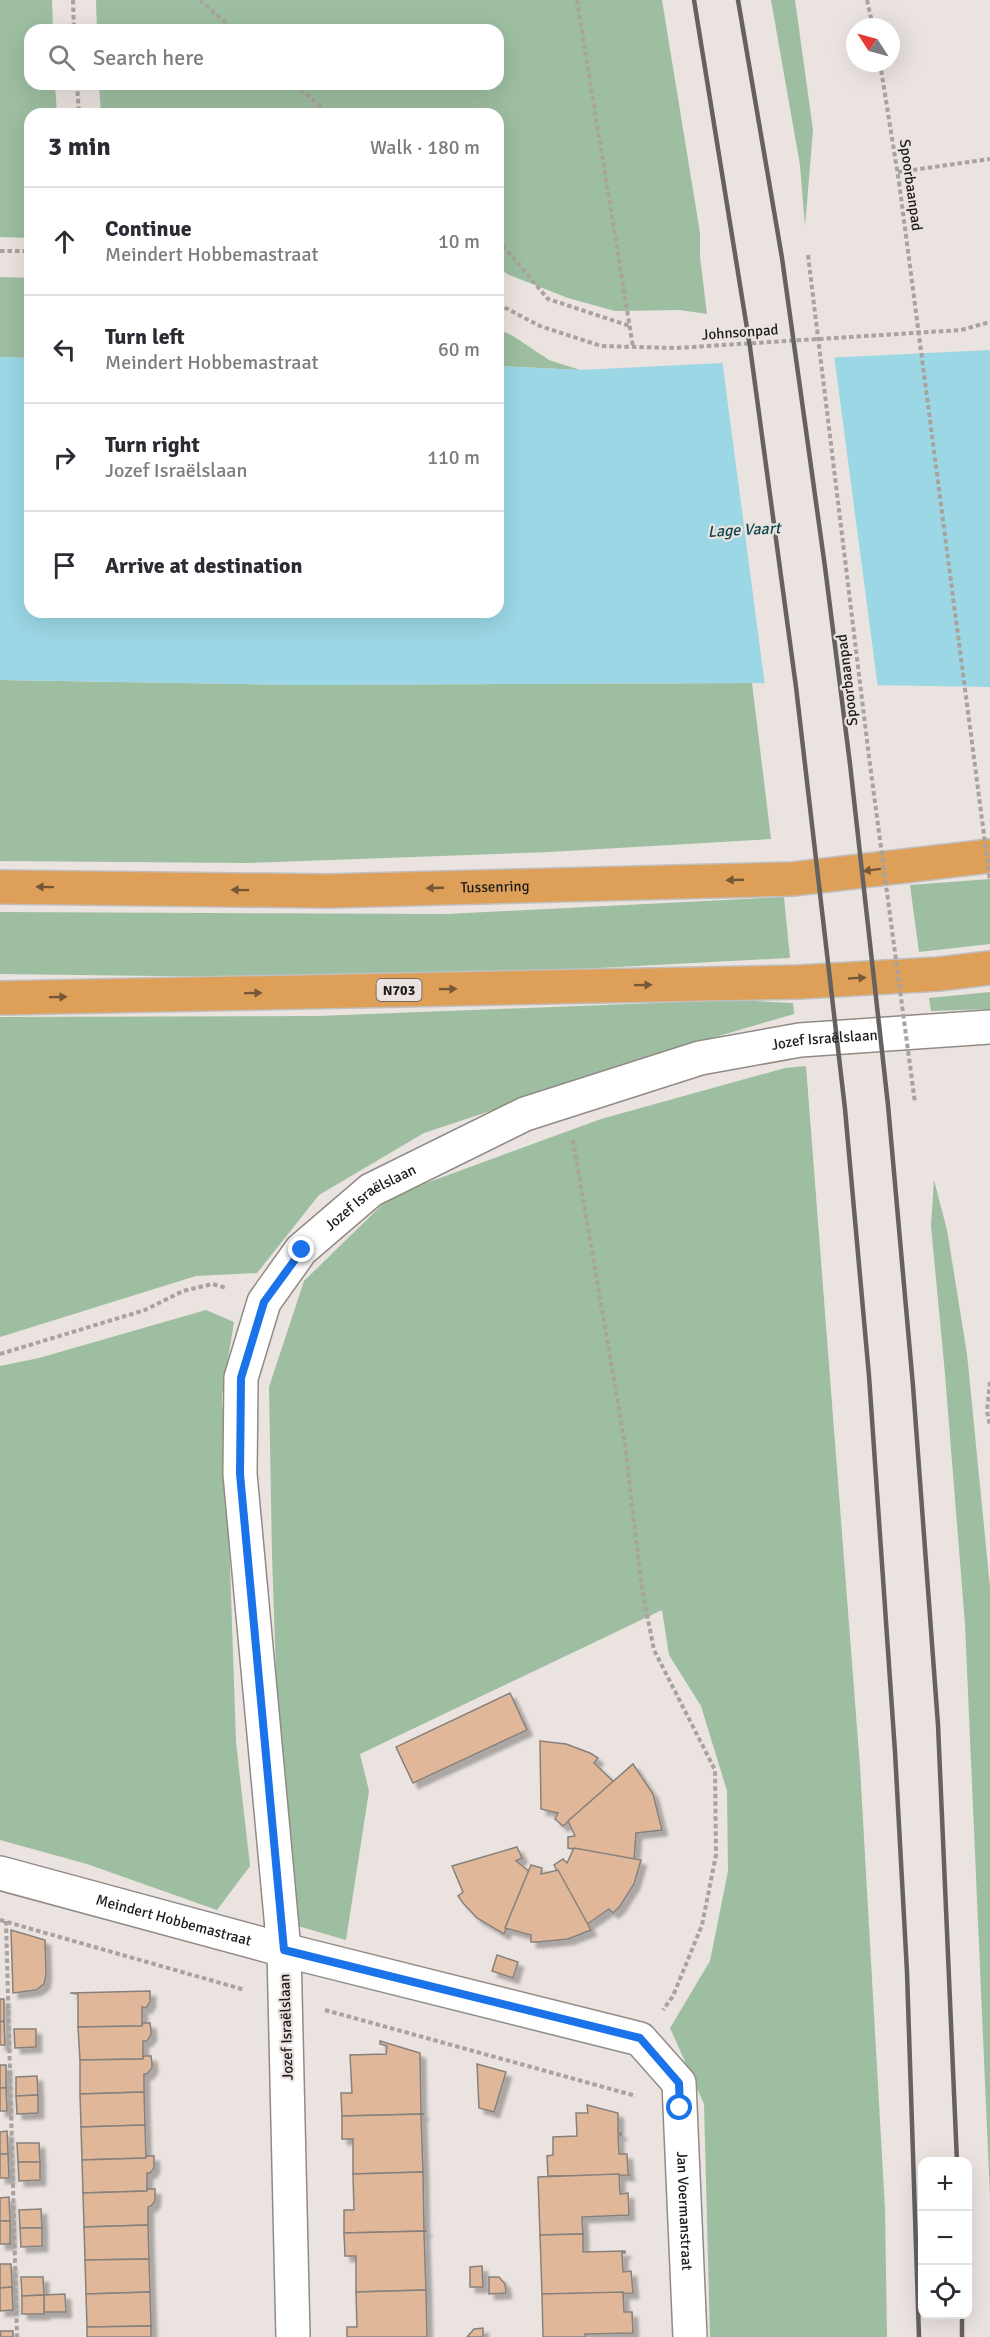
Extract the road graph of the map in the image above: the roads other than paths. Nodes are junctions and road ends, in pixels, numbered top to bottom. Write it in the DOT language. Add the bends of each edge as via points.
graph roads {
  1 [pos="990,856"];
  2 [pos="0,887"];
  3 [pos="990,968"];
  4 [pos="0,998"];
  5 [pos="990,1027"];
  6 [pos="3,1874"];
  7 [pos="284,1950"];
  8 [pos="679,2096"];
  9 [pos="293,2337"];
  10 [pos="690,2337"];
  1 -- 2 [label="highway, Tussenring, one-way" via="793,879 327,891"];
  4 -- 3 [label="highway, N703, one-way" via="799,981"];
  5 -- 7 [label="street, Jozef Israëlslaan" via="800,1040 700,1058 525,1114 371,1190 302,1250 264,1302 241,1378 240,1474"];
  6 -- 7 [label="street, Meindert Hobbemastraat"];
  7 -- 8 [label="street, Meindert Hobbemastraat" via="640,2038"];
  7 -- 9 [label="street, Jozef Israëlslaan"];
  8 -- 10 [label="street, Jan Voermanstraat"];
}
